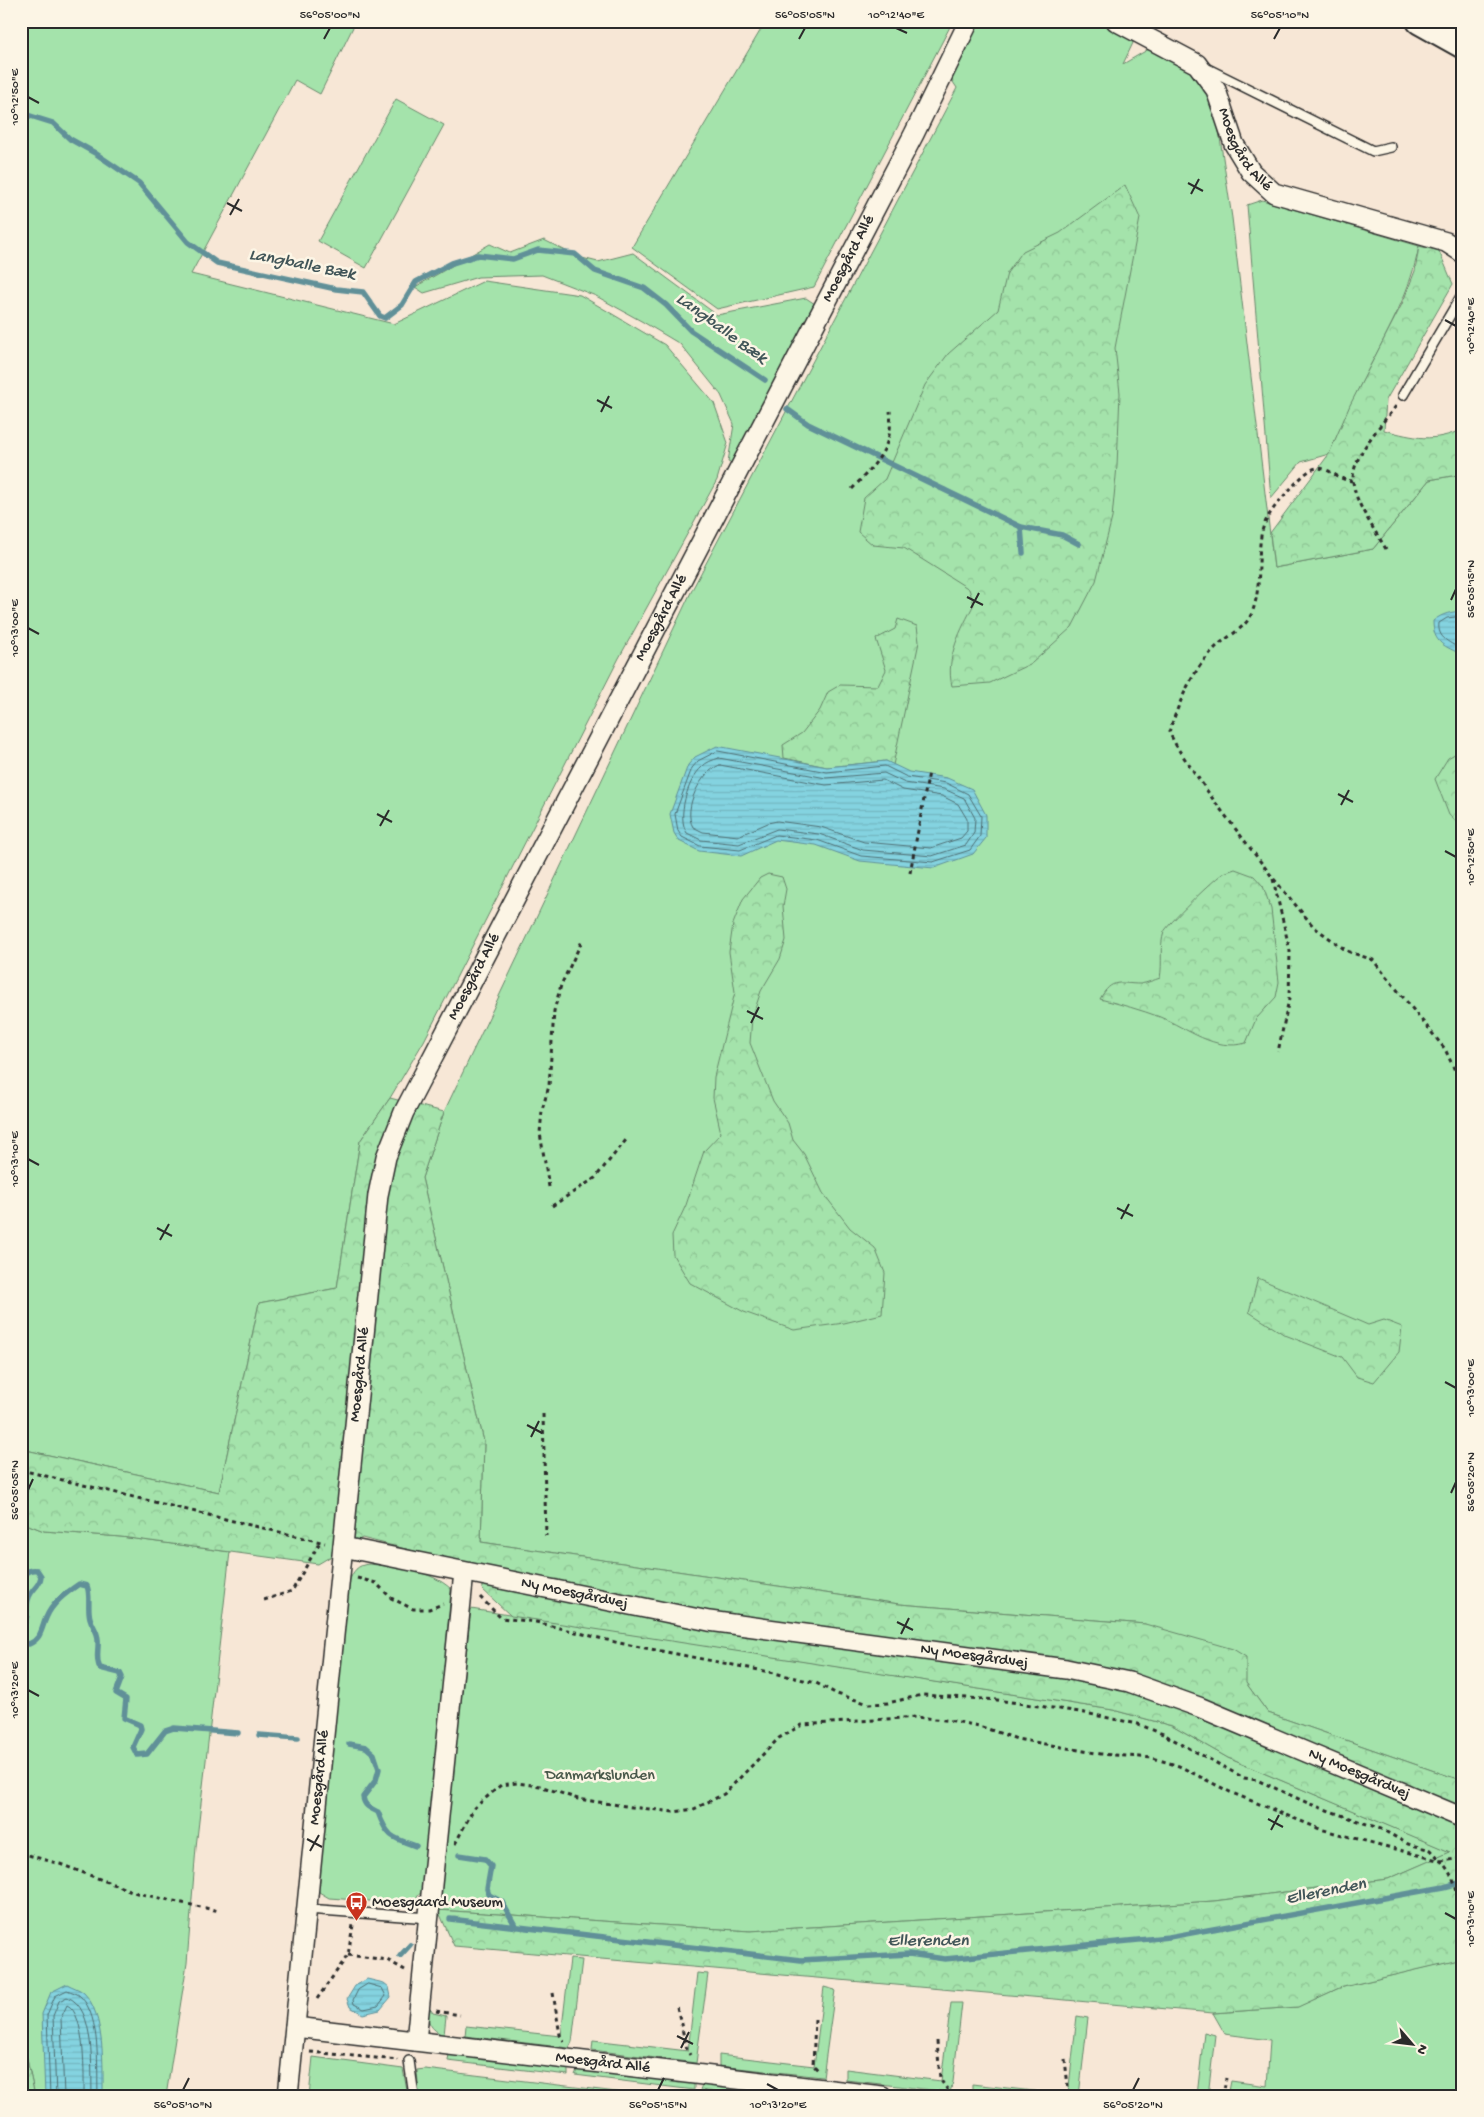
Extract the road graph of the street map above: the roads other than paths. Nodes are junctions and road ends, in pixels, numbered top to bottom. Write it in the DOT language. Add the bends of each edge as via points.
graph roads {
  1 [pos="969,21"];
  2 [pos="1116,21"];
  3 [pos="1420,21"];
  4 [pos="1463,45"];
  5 [pos="1197,64"];
  6 [pos="1391,147"];
  7 [pos="1463,253"];
  8 [pos="1463,293"];
  9 [pos="1404,395"];
  10 [pos="343,1547"];
  11 [pos="464,1572"];
  12 [pos="1463,1818"];
  13 [pos="307,1909"];
  14 [pos="429,1918"];
  15 [pos="303,2028"];
  16 [pos="416,2041"];
  17 [pos="409,2060"];
  18 [pos="288,2096"];
  19 [pos="414,2096"];
  20 [pos="882,2096"];
  1 -- 10 [label="street, Moesgård Allé" via="914,134 404,1112 386,1157 378,1195"];
  2 -- 5 [label="street, Moesgård Allé"];
  3 -- 4 [label="main road"];
  5 -- 6 [label="lane" via="1373,151"];
  5 -- 7 [label="street, Moesgård Allé" via="1216,90 1234,144 1251,172 1274,193 1446,242"];
  8 -- 9 [label="lane"];
  10 -- 11 [label="street, Ny Moesgårdvej"];
  10 -- 13 [label="street, Moesgård Allé"];
  11 -- 12 [label="street, Ny Moesgårdvej" via="709,1621 1066,1669 1129,1682 1199,1707"];
  11 -- 14 [label="street"];
  13 -- 14 [label="lane"];
  13 -- 15 [label="street, Moesgård Allé"];
  14 -- 16 [label="street"];
  15 -- 16 [label="street, Moesgård Allé"];
  15 -- 18 [label="street, Moesgård Allé"];
  16 -- 20 [label="street, Moesgård Allé"];
  17 -- 19 [label="lane"];
}
